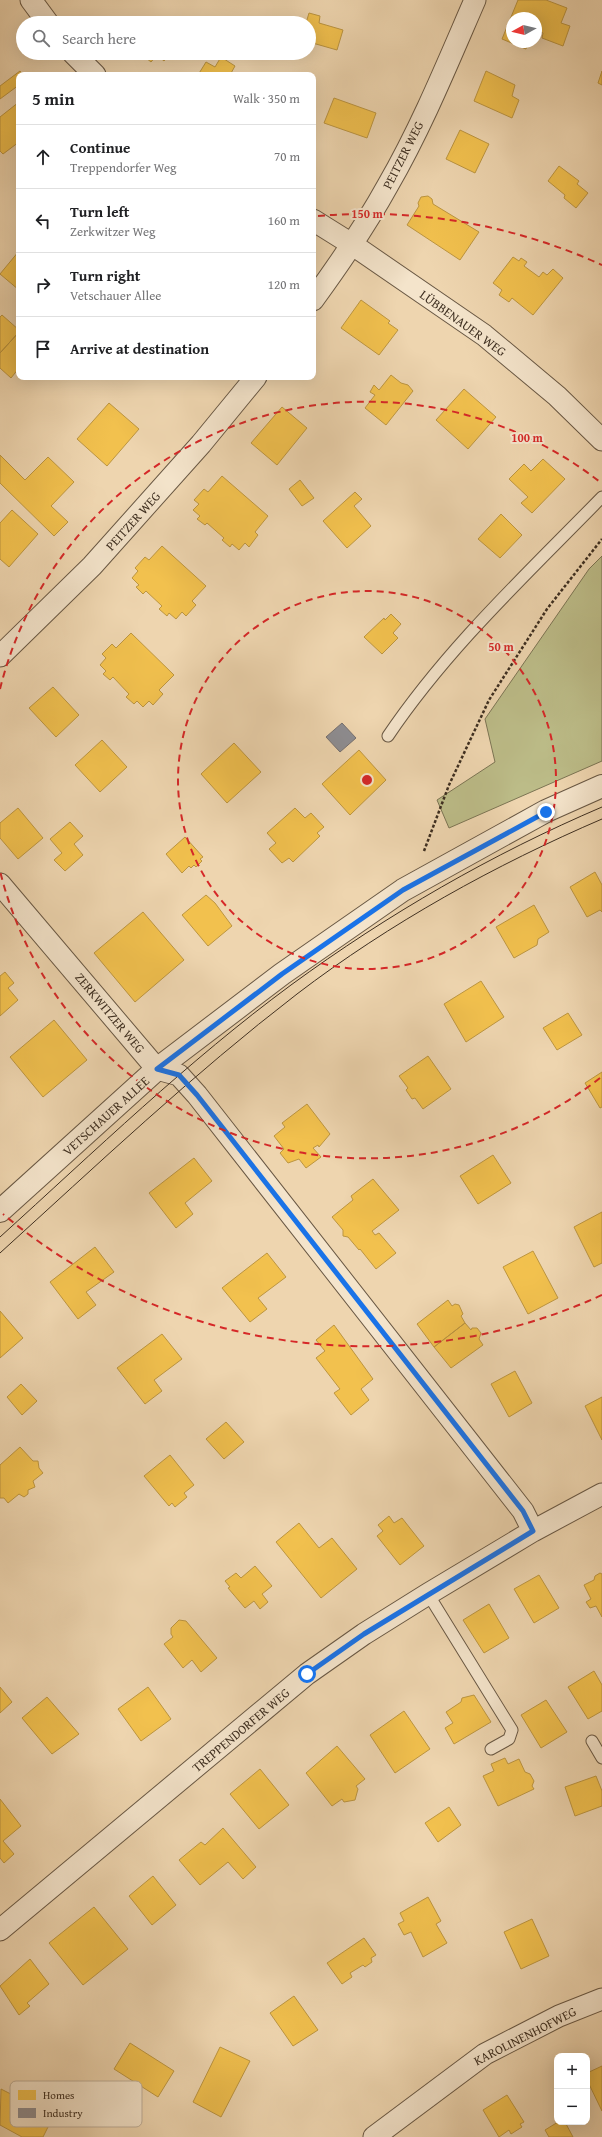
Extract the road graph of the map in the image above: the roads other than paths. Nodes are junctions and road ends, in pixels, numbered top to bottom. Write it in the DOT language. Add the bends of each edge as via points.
graph roads {
  1 [pos="31,0"];
  2 [pos="475,0"];
  3 [pos="43,16"];
  4 [pos="80,60"];
  5 [pos="92,72"];
  6 [pos="316,222"];
  7 [pos="352,245"];
  8 [pos="316,296"];
  9 [pos="254,380"];
  10 [pos="602,440"];
  11 [pos="602,497"];
  12 [pos="0,656"];
  13 [pos="388,736"];
  14 [pos="602,786"];
  15 [pos="0,884"];
  16 [pos="157,1069"];
  17 [pos="0,1211"];
  18 [pos="602,1494"];
  19 [pos="533,1531"];
  20 [pos="428,1594"];
  21 [pos="592,1741"];
  22 [pos="491,1749"];
  23 [pos="602,1758"];
  24 [pos="0,1930"];
  25 [pos="602,1998"];
  26 [pos="374,2137"];
  1 -- 3 [label="street"];
  2 -- 7 [label="street, PEITZER WEG" via="435,92 389,185"];
  4 -- 5 [label="street"];
  6 -- 7 [label="street, LÜBBENAUER WEG"];
  7 -- 8 [label="street, PEITZER WEG"];
  7 -- 10 [label="street, LÜBBENAUER WEG" via="484,335 557,396"];
  9 -- 12 [label="street, PEITZER WEG" via="201,444 92,566"];
  11 -- 13 [label="lane" via="482,620 414,697"];
  14 -- 16 [label="street, VETSCHAUER ALLEE" via="546,812 403,890 282,974"];
  15 -- 16 [label="street, ZERKWITZER WEG"];
  16 -- 17 [label="street, VETSCHAUER ALLEE"];
  16 -- 19 [label="street" via="179,1075 197,1095 523,1511"];
  18 -- 19 [label="street, TREPPENDORFER WEG"];
  19 -- 20 [label="street, TREPPENDORFER WEG"];
  20 -- 22 [label="lane" via="512,1730 509,1739"];
  20 -- 24 [label="street, TREPPENDORFER WEG" via="307,1674"];
  21 -- 23 [label="lane"];
  25 -- 26 [label="street, KAROLINENHOFWEG" via="559,2016 485,2054"];
}
